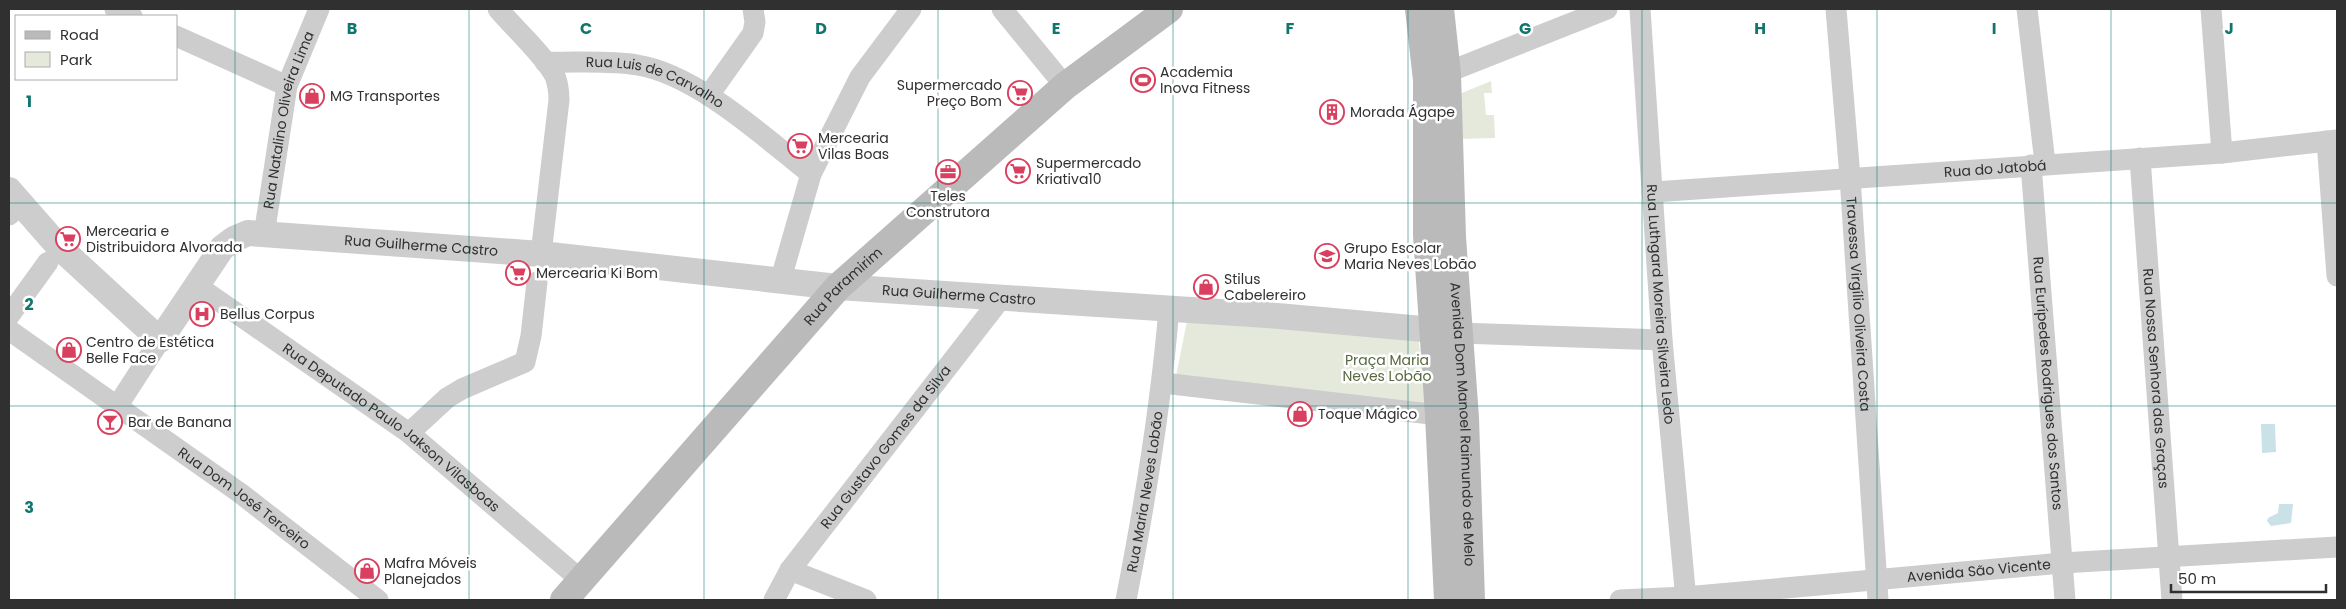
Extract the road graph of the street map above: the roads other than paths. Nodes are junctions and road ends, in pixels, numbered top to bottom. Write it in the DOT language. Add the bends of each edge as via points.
graph roads {
  1 [pos="116,9"];
  2 [pos="319,9"];
  3 [pos="498,9"];
  4 [pos="753,9"];
  5 [pos="911,9"];
  6 [pos="1002,9"];
  7 [pos="1419,9"];
  8 [pos="1440,9"];
  9 [pos="1607,9"];
  10 [pos="1640,9"];
  11 [pos="1836,9"];
  12 [pos="2027,9"];
  13 [pos="2211,9"];
  14 [pos="1169,11"];
  15 [pos="130,15"];
  16 [pos="178,37"];
  17 [pos="545,62"];
  18 [pos="1438,76"];
  19 [pos="286,86"];
  20 [pos="1065,86"];
  21 [pos="708,95"];
  22 [pos="2332,140"];
  23 [pos="2222,153"];
  24 [pos="2140,158"];
  25 [pos="2038,164"];
  26 [pos="811,174"];
  27 [pos="1850,177"];
  28 [pos="1654,192"];
  29 [pos="13,203"];
  30 [pos="264,235"];
  31 [pos="540,254"];
  32 [pos="48,262"];
  33 [pos="2337,276"];
  34 [pos="537,282"];
  35 [pos="780,282"];
  36 [pos="196,284"];
  37 [pos="838,287"];
  38 [pos="1002,297"];
  39 [pos="1170,308"];
  40 [pos="9,316"];
  41 [pos="9,330"];
  42 [pos="1447,332"];
  43 [pos="160,340"];
  44 [pos="1662,340"];
  45 [pos="1163,383"];
  46 [pos="118,405"];
  47 [pos="1439,415"];
  48 [pos="409,433"];
  49 [pos="2337,547"];
  50 [pos="2169,557"];
  51 [pos="2062,563"];
  52 [pos="790,570"];
  53 [pos="582,580"];
  54 [pos="1878,590"];
  55 [pos="1686,598"];
  56 [pos="378,600"];
  57 [pos="564,600"];
  58 [pos="774,600"];
  59 [pos="866,600"];
  60 [pos="1126,600"];
  61 [pos="1448,600"];
  62 [pos="1471,600"];
  63 [pos="1620,600"];
  64 [pos="2065,600"];
  65 [pos="2172,600"];
  1 -- 15 [label="street"];
  2 -- 19 [label="street, Rua Natalino Oliveira Lima"];
  3 -- 17 [label="street"];
  4 -- 21 [label="street" via="753,33"];
  5 -- 26 [label="street" via="860,77"];
  6 -- 20 [label="street"];
  7 -- 18 [label="main road, Avenida Dom Manoel Raimundo de Melo"];
  8 -- 18 [label="main road, Avenida Dom Manoel Raimundo de Melo"];
  9 -- 18 [label="street"];
  10 -- 28 [label="street, Rua Luthgard Moreira Silveira Ledo"];
  11 -- 27 [label="street, Travessa Virgílio Oliveira Costa"];
  12 -- 25 [label="street, Rua Eurípedes Rodrigues dos Santos"];
  13 -- 23 [label="street"];
  14 -- 20 [label="main road, Rua Paramirim"];
  16 -- 19 [label="street"];
  17 -- 21 [label="street, Rua Luis de Carvalho" via="637,64 662,72"];
  17 -- 31 [label="street" via="554,75 560,100"];
  18 -- 42 [label="main road, Avenida Dom Manoel Raimundo de Melo" via="1452,237"];
  19 -- 30 [label="street, Rua Natalino Oliveira Lima"];
  20 -- 37 [label="main road, Rua Paramirim"];
  21 -- 26 [label="street, Rua Luis de Carvalho"];
  22 -- 23 [label="street, Rua do Jatobá"];
  22 -- 33 [label="street"];
  23 -- 24 [label="street, Rua do Jatobá"];
  24 -- 25 [label="street, Rua do Jatobá"];
  24 -- 50 [label="street, Rua Nossa Senhora das Graças"];
  25 -- 27 [label="street, Rua do Jatobá"];
  25 -- 51 [label="street, Rua Eurípedes Rodrigues dos Santos"];
  26 -- 35 [label="street"];
  27 -- 28 [label="street, Rua do Jatobá"];
  27 -- 54 [label="street, Travessa Virgílio Oliveira Costa"];
  28 -- 44 [label="street, Rua Luthgard Moreira Silveira Ledo"];
  29 -- 43 [label="street"];
  30 -- 31 [label="street, Rua Guilherme Castro"];
  30 -- 36 [label="street, Rua Guilherme Castro" via="248,234 222,248"];
  31 -- 35 [label="street, Rua Guilherme Castro"];
  32 -- 40 [label="street"];
  34 -- 48 [label="street" via="525,362 447,398"];
  35 -- 37 [label="street, Rua Guilherme Castro"];
  36 -- 43 [label="street, Rua Guilherme Castro"];
  36 -- 48 [label="street, Rua Deputado Paulo Jakson Vilasboas"];
  37 -- 38 [label="street, Rua Guilherme Castro"];
  37 -- 53 [label="main road, Rua Paramirim"];
  38 -- 39 [label="street, Rua Guilherme Castro"];
  38 -- 52 [label="street, Rua Gustavo Gomes da Silva"];
  39 -- 42 [label="street"];
  39 -- 45 [label="street"];
  41 -- 46 [label="street, Rua Dom José Terceiro"];
  42 -- 44 [label="street"];
  42 -- 47 [label="main road, Avenida Dom Manoel Raimundo de Melo"];
  42 -- 62 [label="main road, Avenida Dom Manoel Raimundo de Melo" via="1471,555"];
  43 -- 46 [label="street, Rua Guilherme Castro"];
  44 -- 55 [label="street, Rua Luthgard Moreira Silveira Ledo"];
  45 -- 47 [label="street"];
  45 -- 60 [label="street, Rua Maria Neves Lobão"];
  46 -- 56 [label="street, Rua Dom José Terceiro" via="240,493"];
  47 -- 61 [label="main road, Avenida Dom Manoel Raimundo de Melo"];
  48 -- 53 [label="street, Rua Deputado Paulo Jakson Vilasboas"];
  49 -- 50 [label="street, Avenida São Vicente"];
  50 -- 51 [label="street, Avenida São Vicente"];
  50 -- 65 [label="street, Rua Nossa Senhora das Graças"];
  51 -- 54 [label="street, Avenida São Vicente"];
  51 -- 64 [label="street, Rua Eurípedes Rodrigues dos Santos"];
  52 -- 58 [label="street, Rua Gustavo Gomes da Silva"];
  52 -- 59 [label="street"];
  53 -- 57 [label="main road, Rua Paramirim"];
  54 -- 55 [label="street, Avenida São Vicente"];
  55 -- 63 [label="street, Avenida São Vicente"];
}
